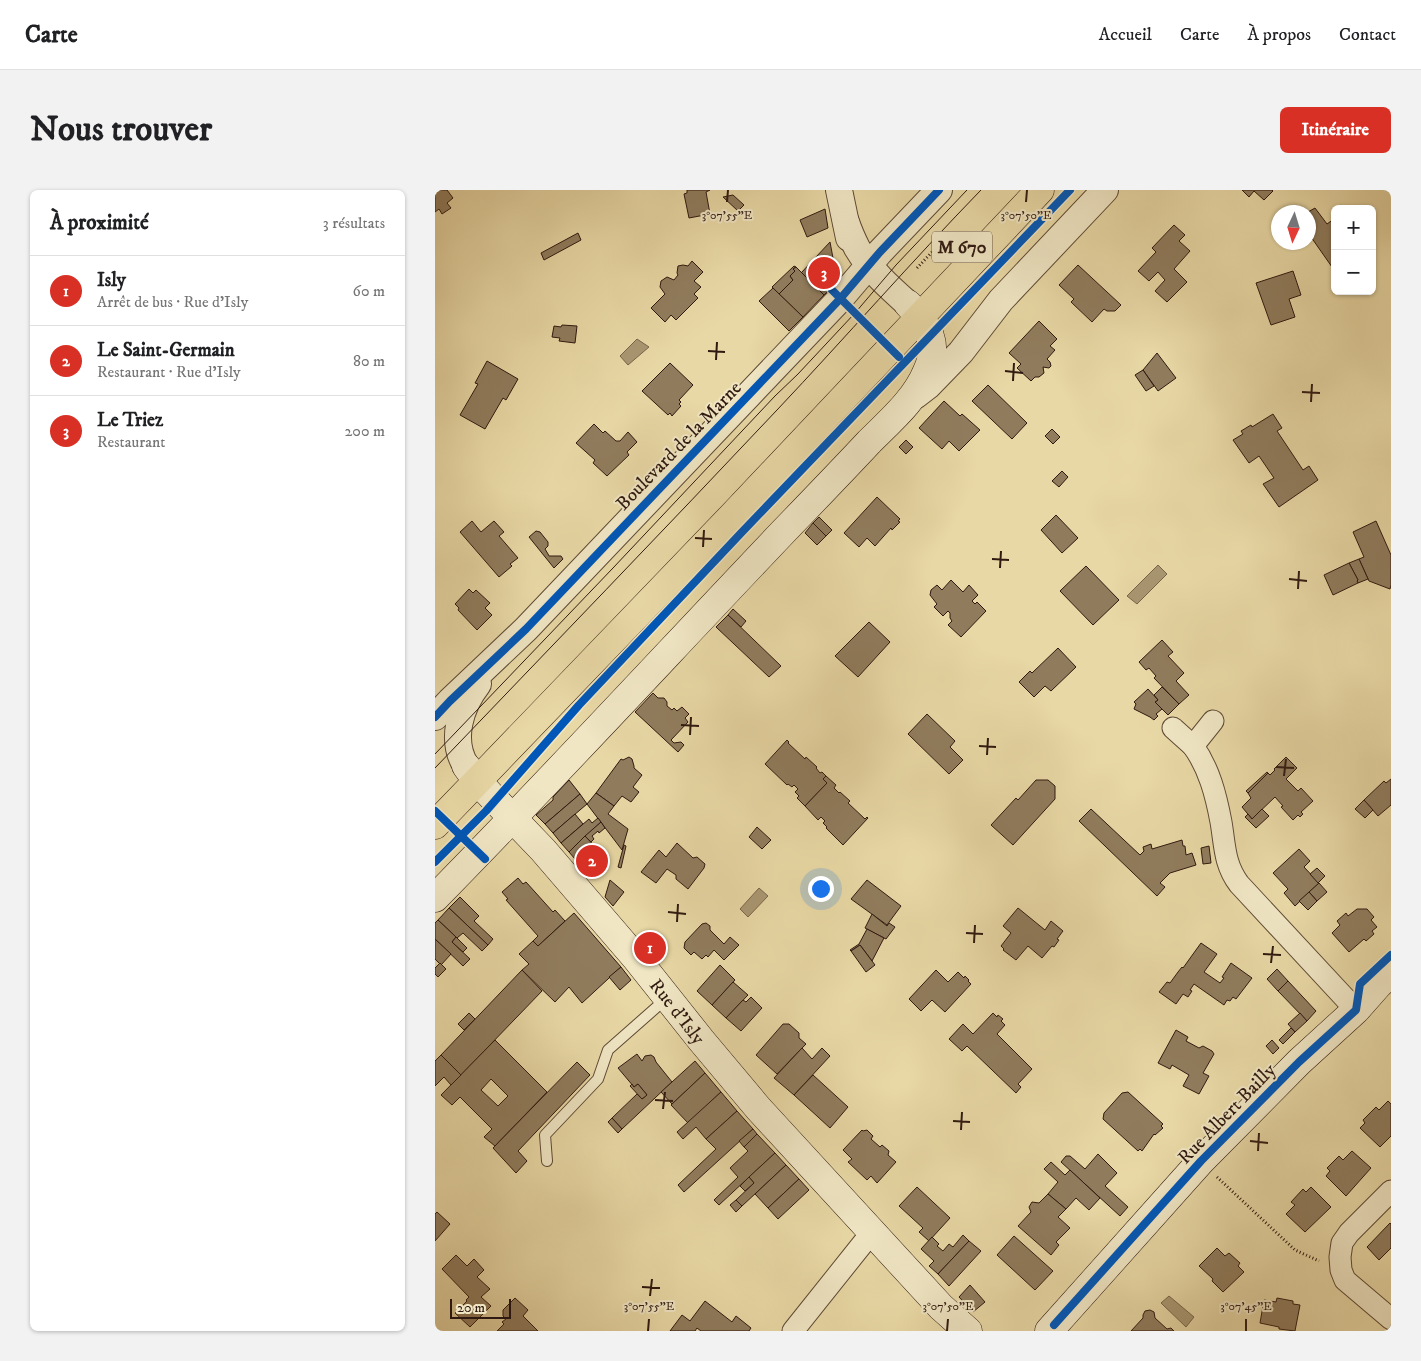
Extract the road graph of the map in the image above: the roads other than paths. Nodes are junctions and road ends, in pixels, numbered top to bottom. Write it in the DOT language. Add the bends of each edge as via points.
graph roads {
  1 [pos="839,190"];
  2 [pos="939,190"];
  3 [pos="1016,190"];
  4 [pos="1041,190"];
  5 [pos="1105,190"];
  6 [pos="862,273"];
  7 [pos="914,310"];
  8 [pos="910,400"];
  9 [pos="526,629"];
  10 [pos="435,717"];
  11 [pos="1213,721"];
  12 [pos="1173,728"];
  13 [pos="1193,746"];
  14 [pos="471,774"];
  15 [pos="505,810"];
  16 [pos="439,812"];
  17 [pos="435,898"];
  18 [pos="1391,973"];
  19 [pos="1391,985"];
  20 [pos="668,997"];
  21 [pos="1357,1010"];
  22 [pos="547,1161"];
  23 [pos="1391,1192"];
  24 [pos="872,1232"];
  25 [pos="941,1307"];
  26 [pos="1391,1320"];
  27 [pos="793,1331"];
  28 [pos="953,1331"];
  29 [pos="968,1331"];
  30 [pos="1049,1331"];
  1 -- 6 [label="street"];
  2 -- 6 [label="street, Boulevard de la Marne"];
  3 -- 7 [label="main road, M 670"];
  4 -- 7 [label="main road, M 670"];
  5 -- 8 [label="street" via="1001,300 961,352"];
  6 -- 7 [label="street" via="870,284 887,290"];
  6 -- 9 [label="street, Boulevard de la Marne"];
  7 -- 8 [label="main road" via="925,322 932,353 927,372"];
  7 -- 14 [label="main road, M 670" via="739,508"];
  8 -- 15 [label="main road" via="588,739"];
  9 -- 10 [label="street, Boulevard de la Marne"];
  9 -- 14 [label="street, Rue d'Isly" via="472,692 464,707 460,720 460,752"];
  11 -- 13 [label="street"];
  12 -- 13 [label="street"];
  13 -- 21 [label="street" via="1213,787 1225,854 1233,877"];
  14 -- 15 [label="main road, Rue d'Isly"];
  14 -- 16 [label="main road, M 670"];
  15 -- 16 [label="main road"];
  15 -- 17 [label="main road"];
  15 -- 20 [label="main road, Rue d'Isly"];
  18 -- 21 [label="main road"];
  19 -- 21 [label="main road"];
  20 -- 22 [label="lane" via="608,1050 598,1079 545,1135"];
  20 -- 24 [label="main road, Rue d'Isly" via="758,1108"];
  21 -- 30 [label="main road, Rue Albert Bailly" via="1299,1062 1201,1161"];
  23 -- 26 [label="street" via="1349,1233 1342,1243 1339,1257 1345,1280"];
  24 -- 25 [label="main road, Rue d'Isly"];
  24 -- 27 [label="street"];
  25 -- 28 [label="main road, Rue d'Isly"];
  25 -- 29 [label="main road, Rue d'Isly"];
}
